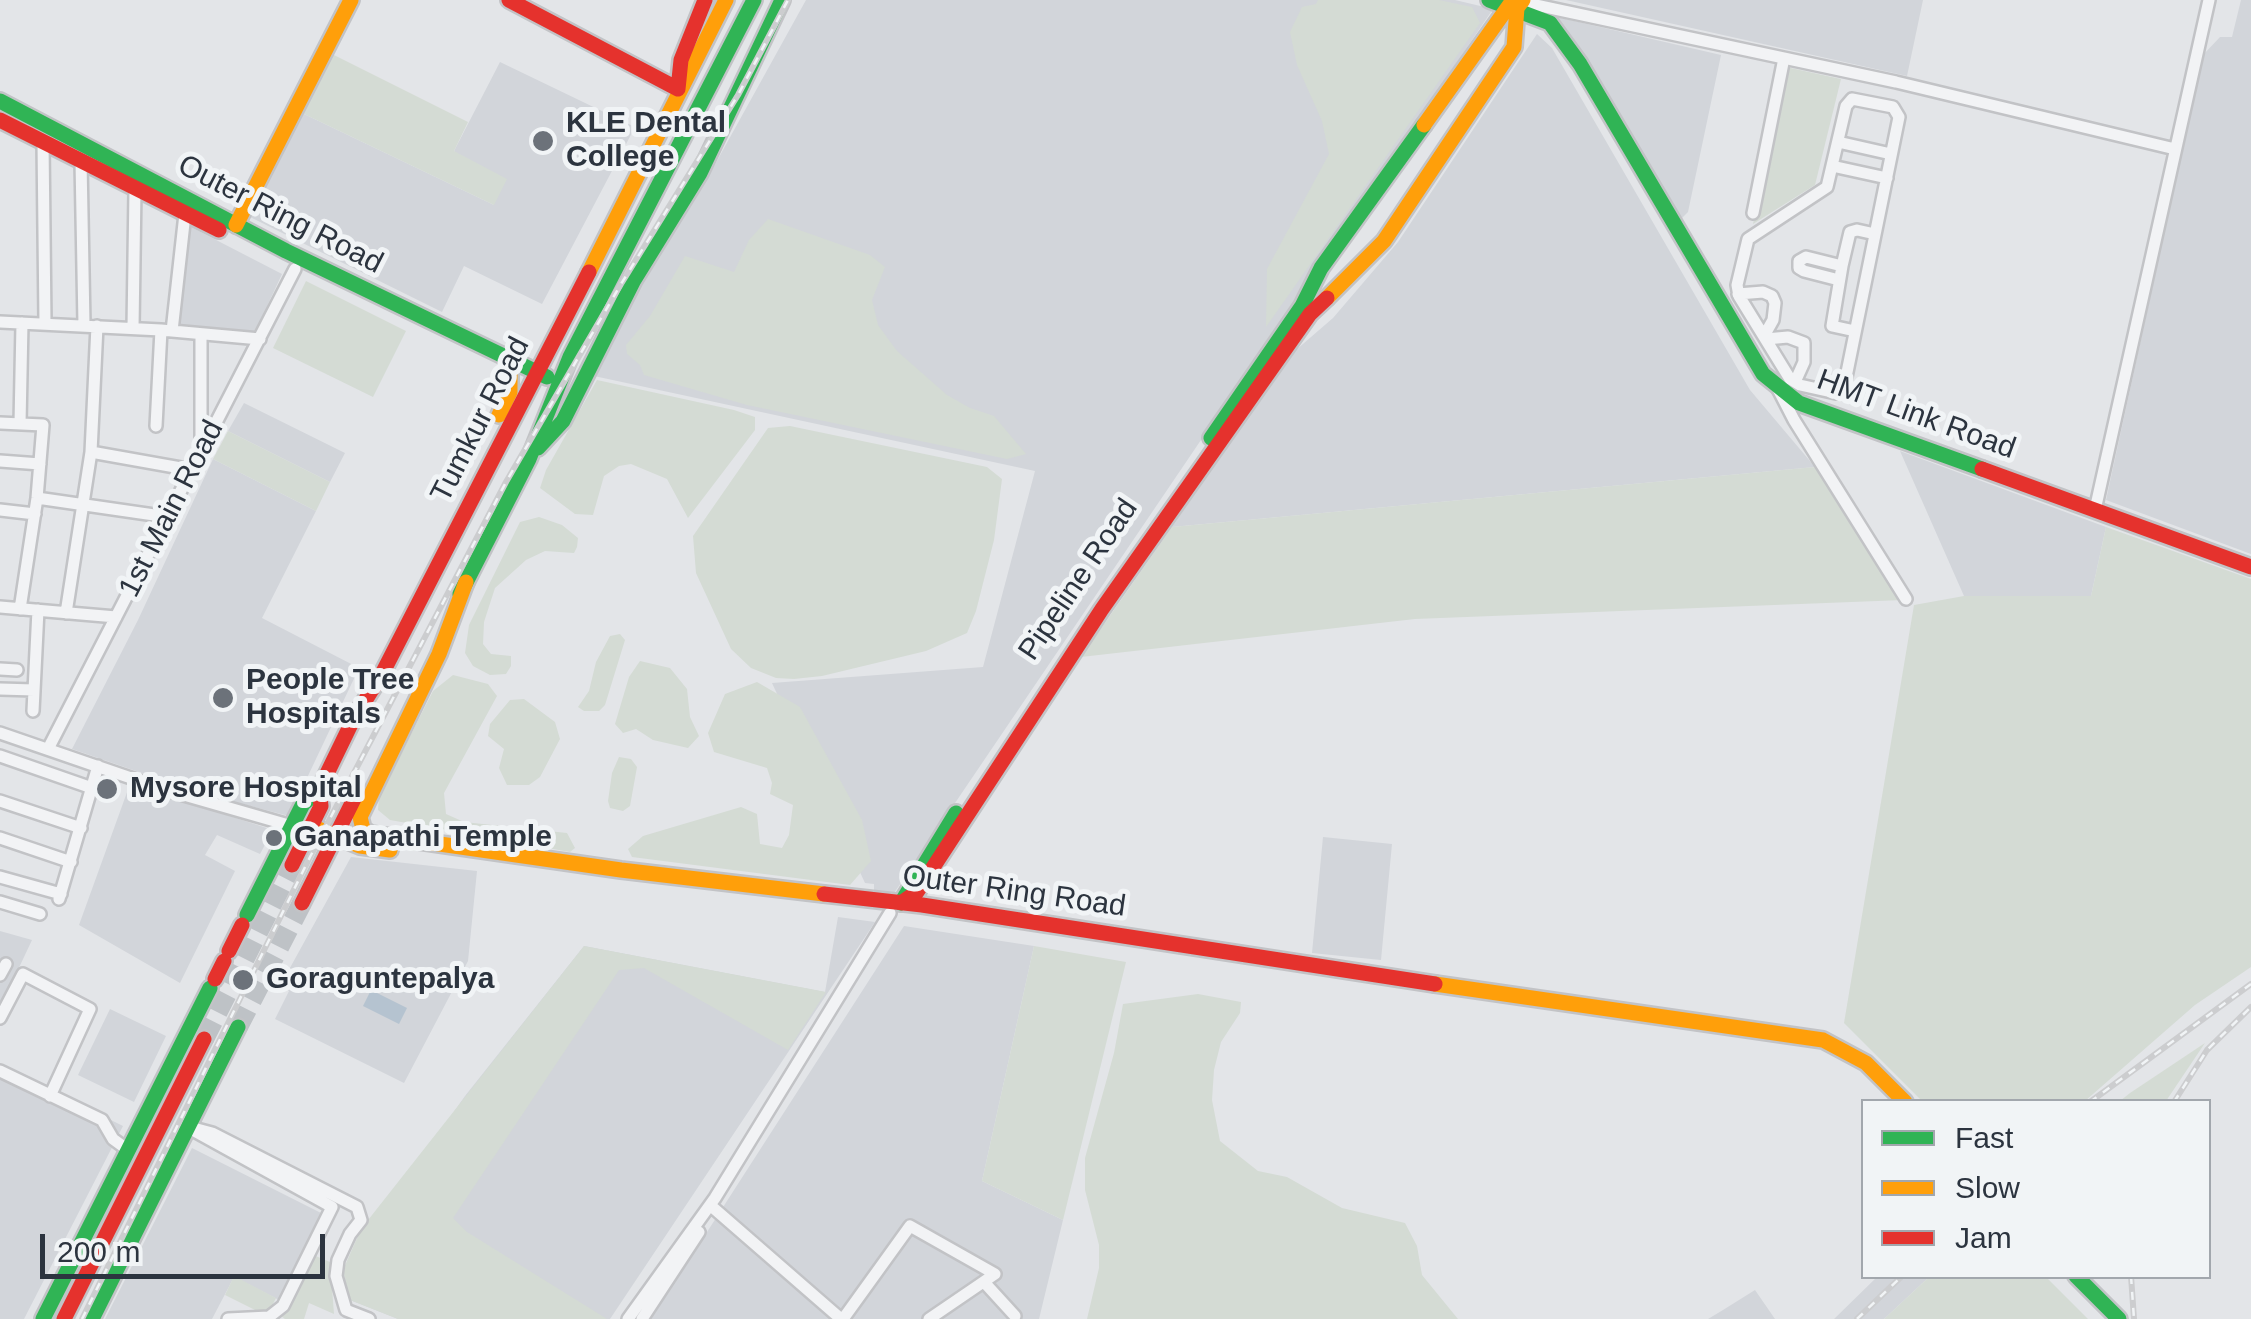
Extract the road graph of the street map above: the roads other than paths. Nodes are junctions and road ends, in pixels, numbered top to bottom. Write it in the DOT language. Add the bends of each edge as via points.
graph roads {
  1 [pos="342,0"];
  2 [pos="350,0"];
  3 [pos="493,0"];
  4 [pos="510,0"];
  5 [pos="705,0"];
  6 [pos="726,0"];
  7 [pos="754,0"];
  8 [pos="782,0"];
  9 [pos="1489,0"];
  10 [pos="2209,0"];
  11 [pos="1517,3"];
  12 [pos="1784,58"];
  13 [pos="677,93"];
  14 [pos="0,101"];
  15 [pos="0,120"];
  16 [pos="43,142"];
  17 [pos="1838,142"];
  18 [pos="2175,149"];
  19 [pos="1892,154"];
  20 [pos="81,161"];
  21 [pos="1832,166"];
  22 [pos="1887,178"];
  23 [pos="135,189"];
  24 [pos="1753,213"];
  25 [pos="185,214"];
  26 [pos="232,222"];
  27 [pos="1875,234"];
  28 [pos="1842,266"];
  29 [pos="295,269"];
  30 [pos="1839,280"];
  31 [pos="1738,294"];
  32 [pos="1745,306"];
  33 [pos="1754,320"];
  34 [pos="0,322"];
  35 [pos="22,322"];
  36 [pos="45,323"];
  37 [pos="1733,323"];
  38 [pos="91,326"];
  39 [pos="133,328"];
  40 [pos="166,330"];
  41 [pos="1856,331"];
  42 [pos="201,336"];
  43 [pos="1765,338"];
  44 [pos="260,339"];
  45 [pos="510,374"];
  46 [pos="534,379"];
  47 [pos="1795,382"];
  48 [pos="1775,384"];
  49 [pos="555,390"];
  50 [pos="0,423"];
  51 [pos="20,424"];
  52 [pos="510,424"];
  53 [pos="156,426"];
  54 [pos="536,438"];
  55 [pos="91,452"];
  56 [pos="201,452"];
  57 [pos="528,459"];
  58 [pos="0,461"];
  59 [pos="40,464"];
  60 [pos="192,470"];
  61 [pos="37,498"];
  62 [pos="82,505"];
  63 [pos="0,510"];
  64 [pos="2095,510"];
  65 [pos="34,514"];
  66 [pos="168,517"];
  67 [pos="2251,567"];
  68 [pos="466,582"];
  69 [pos="1906,599"];
  70 [pos="0,607"];
  71 [pos="20,609"];
  72 [pos="38,610"];
  73 [pos="66,613"];
  74 [pos="116,617"];
  75 [pos="0,669"];
  76 [pos="16,670"];
  77 [pos="0,688"];
  78 [pos="34,690"];
  79 [pos="368,692"];
  80 [pos="33,710"];
  81 [pos="4,734"];
  82 [pos="48,749"];
  83 [pos="1,759"];
  84 [pos="98,766"];
  85 [pos="92,788"];
  86 [pos="318,790"];
  87 [pos="0,800"];
  88 [pos="312,826"];
  89 [pos="80,828"];
  90 [pos="290,829"];
  91 [pos="336,835"];
  92 [pos="0,838"];
  93 [pos="71,862"];
  94 [pos="930,863"];
  95 [pos="292,865"];
  96 [pos="0,876"];
  97 [pos="0,902"];
  98 [pos="302,903"];
  99 [pos="896,908"];
  100 [pos="40,914"];
  101 [pos="0,1018"];
  102 [pos="238,1027"];
  103 [pos="204,1039"];
  104 [pos="0,1071"];
  105 [pos="50,1096"];
  106 [pos="1889,1099"];
  107 [pos="1902,1099"];
  108 [pos="188,1127"];
  109 [pos="128,1150"];
  110 [pos="328,1196"];
  111 [pos="710,1205"];
  112 [pos="2067,1279"];
  113 [pos="2079,1279"];
  114 [pos="2089,1279"];
  115 [pos="984,1282"];
  116 [pos="1015,1316"];
  117 [pos="644,1318"];
  118 [pos="42,1319"];
  119 [pos="64,1319"];
  120 [pos="92,1319"];
  121 [pos="228,1319"];
  122 [pos="369,1319"];
  123 [pos="628,1319"];
  124 [pos="842,1319"];
  125 [pos="929,1319"];
  126 [pos="2106,1319"];
  127 [pos="2120,1319"];
  128 [pos="2129,1319"];
  1 -- 26 [label="main road"];
  2 -- 26 [label="main road"];
  3 -- 13 [label="main road"];
  4 -- 13 [label="main road"];
  5 -- 13 [label="main road" via="681,60"];
  6 -- 13 [label="main road, Tumkur Road"];
  7 -- 49 [label="main road, Tumkur Road"];
  8 -- 57 [label="main road" via="700,173 634,280 563,421"];
  9 -- 11 [label="main road, HMT Link Road"];
  10 -- 18 [label="street"];
  11 -- 12 [label="street"];
  11 -- 37 [label="main road, HMT Link Road" via="1550,23 1580,64"];
  11 -- 94 [label="main road, Pipeline Road" via="1321,268"];
  11 -- 94 [label="main road, Pipeline Road" via="1514,47 1384,241 1310,314"];
  12 -- 18 [label="street"];
  12 -- 24 [label="street"];
  13 -- 46 [label="main road, Tumkur Road"];
  14 -- 26 [label="main road, Outer Ring Road"];
  15 -- 16 [label="main road, Outer Ring Road"];
  16 -- 20 [label="main road, Outer Ring Road"];
  16 -- 36 [label="street"];
  17 -- 19 [label="street"];
  17 -- 19 [label="street" via="1852,99 1893,107 1899,117"];
  17 -- 21 [label="street"];
  18 -- 64 [label="street"];
  19 -- 22 [label="street"];
  20 -- 23 [label="main road, Outer Ring Road"];
  20 -- 38 [label="street"];
  21 -- 22 [label="street"];
  21 -- 31 [label="street" via="1822,191 1748,239"];
  22 -- 27 [label="street"];
  23 -- 25 [label="main road, Outer Ring Road"];
  23 -- 39 [label="street"];
  25 -- 29 [label="main road, Outer Ring Road"];
  25 -- 40 [label="street"];
  26 -- 46 [label="main road, Outer Ring Road"];
  27 -- 28 [label="street" via="1850,232"];
  27 -- 41 [label="street"];
  28 -- 30 [label="street"];
  28 -- 30 [label="street" via="1799,261 1804,271"];
  29 -- 44 [label="street, 1st Main Road"];
  29 -- 45 [label="main road, Outer Ring Road"];
  30 -- 41 [label="street" via="1832,326"];
  31 -- 32 [label="street"];
  31 -- 43 [label="street" via="1772,296"];
  32 -- 33 [label="street"];
  32 -- 37 [label="street"];
  33 -- 37 [label="street"];
  33 -- 43 [label="street"];
  34 -- 35 [label="street"];
  35 -- 36 [label="street"];
  35 -- 51 [label="street"];
  36 -- 38 [label="street"];
  37 -- 48 [label="main road, HMT Link Road"];
  38 -- 39 [label="street"];
  38 -- 55 [label="street"];
  39 -- 40 [label="street"];
  40 -- 42 [label="street"];
  40 -- 53 [label="street"];
  41 -- 47 [label="street" via="1842,390"];
  42 -- 44 [label="street"];
  42 -- 56 [label="street"];
  43 -- 47 [label="street"];
  43 -- 47 [label="street" via="1804,343"];
  44 -- 56 [label="street, 1st Main Road"];
  45 -- 46 [label="main road, Outer Ring Road"];
  45 -- 79 [label="main road" via="510,392 371,671"];
  46 -- 49 [label="main road"];
  46 -- 52 [label="main road, Tumkur Road"];
  48 -- 64 [label="main road, HMT Link Road" via="1799,403"];
  48 -- 69 [label="street"];
  49 -- 54 [label="main road, Tumkur Road"];
  50 -- 51 [label="street"];
  51 -- 59 [label="street" via="42,425"];
  52 -- 54 [label="main road"];
  52 -- 79 [label="main road, Tumkur Road"];
  54 -- 57 [label="main road, Tumkur Road"];
  55 -- 60 [label="street"];
  55 -- 62 [label="street"];
  56 -- 60 [label="street, 1st Main Road"];
  57 -- 68 [label="main road, Tumkur Road"];
  58 -- 59 [label="street"];
  59 -- 61 [label="street"];
  60 -- 66 [label="street, 1st Main Road"];
  61 -- 62 [label="street"];
  61 -- 65 [label="street"];
  62 -- 66 [label="street"];
  62 -- 73 [label="street"];
  63 -- 65 [label="street"];
  64 -- 67 [label="main road, HMT Link Road"];
  65 -- 71 [label="street"];
  66 -- 74 [label="street, 1st Main Road"];
  68 -- 91 [label="main road, Tumkur Road"];
  68 -- 99 [label="main road, Outer Ring Road" via="360,817 363,829 380,837"];
  70 -- 71 [label="street"];
  71 -- 72 [label="street"];
  72 -- 73 [label="street"];
  72 -- 78 [label="street"];
  73 -- 74 [label="street"];
  74 -- 82 [label="street, 1st Main Road"];
  75 -- 76 [label="street"];
  77 -- 78 [label="street"];
  78 -- 80 [label="street"];
  79 -- 86 [label="main road, Tumkur Road"];
  81 -- 82 [label="street"];
  81 -- 83 [label="street"];
  82 -- 84 [label="street"];
  83 -- 85 [label="street"];
  84 -- 85 [label="street"];
  84 -- 90 [label="street"];
  85 -- 89 [label="street"];
  86 -- 88 [label="main road, Tumkur Road" via="322,806"];
  86 -- 90 [label="main road"];
  87 -- 89 [label="street"];
  88 -- 91 [label="main road, Outer Ring Road"];
  88 -- 95 [label="main road, Tumkur Road"];
  89 -- 93 [label="street"];
  90 -- 109 [label="main road"];
  91 -- 98 [label="main road, Tumkur Road"];
  91 -- 99 [label="main road, Outer Ring Road" via="409,853"];
  92 -- 93 [label="street"];
  93 -- 96 [label="street" via="60,897"];
  94 -- 99 [label="main road, Pipeline Road" via="917,892"];
  97 -- 100 [label="street"];
  99 -- 106 [label="main road, Outer Ring Road" via="1447,1000 1810,1046 1862,1070"];
  99 -- 107 [label="main road, Outer Ring Road" via="1823,1040 1866,1063"];
  99 -- 111 [label="street"];
  101 -- 105 [label="street" via="23,974 90,1010"];
  102 -- 108 [label="main road"];
  103 -- 119 [label="main road"];
  104 -- 105 [label="street"];
  105 -- 109 [label="street" via="102,1120"];
  108 -- 110 [label="street"];
  108 -- 120 [label="main road"];
  109 -- 118 [label="main road"];
  110 -- 121 [label="street" via="331,1213 282,1306 270,1317"];
  110 -- 122 [label="street" via="362,1215 336,1276 346,1310"];
  111 -- 117 [label="street"];
  111 -- 123 [label="street"];
  111 -- 124 [label="street"];
  112 -- 126 [label="main road"];
  113 -- 127 [label="main road"];
  114 -- 128 [label="main road"];
  115 -- 116 [label="street"];
  115 -- 124 [label="street" via="995,1274 910,1226"];
  115 -- 125 [label="street"];
}
